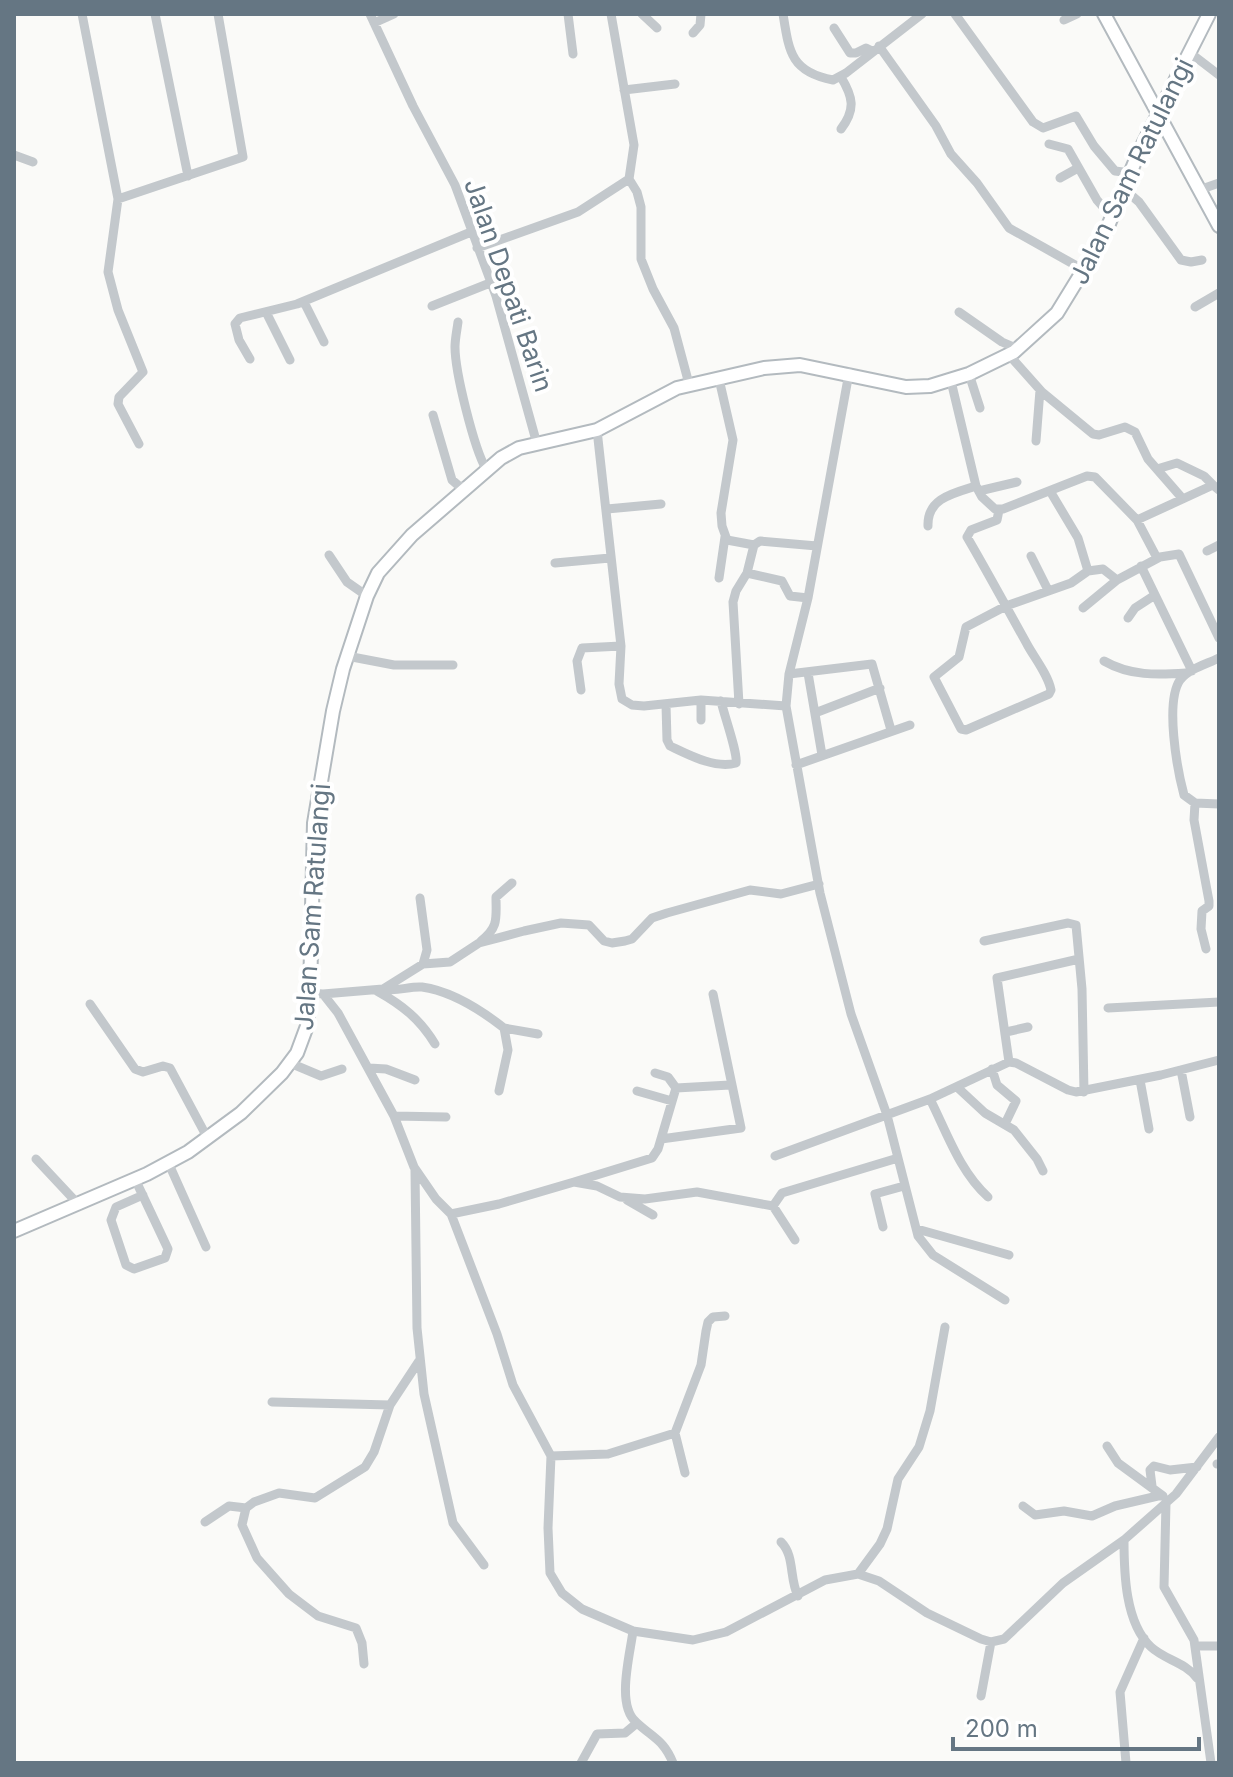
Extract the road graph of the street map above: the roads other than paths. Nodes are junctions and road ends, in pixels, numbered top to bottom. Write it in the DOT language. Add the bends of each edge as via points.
graph roads {
  1 [pos="82,14"];
  2 [pos="155,14"];
  3 [pos="218,14"];
  4 [pos="394,14"];
  5 [pos="568,14"];
  6 [pos="611,14"];
  7 [pos="642,14"];
  8 [pos="701,14"];
  9 [pos="783,14"];
  10 [pos="922,14"];
  11 [pos="955,14"];
  12 [pos="1077,14"];
  13 [pos="1104,14"];
  14 [pos="1209,14"];
  15 [pos="372,18"];
  16 [pos="1064,20"];
  17 [pos="657,28"];
  18 [pos="834,28"];
  19 [pos="693,33"];
  20 [pos="876,49"];
  21 [pos="1189,52"];
  22 [pos="573,54"];
  23 [pos="1219,75"];
  24 [pos="841,77"];
  25 [pos="675,84"];
  26 [pos="624,90"];
  27 [pos="1159,117"];
  28 [pos="841,129"];
  29 [pos="1049,144"];
  30 [pos="14,155"];
  31 [pos="33,162"];
  32 [pos="1078,168"];
  33 [pos="188,176"];
  34 [pos="1060,178"];
  35 [pos="629,179"];
  36 [pos="1126,183"];
  37 [pos="1219,183"];
  38 [pos="1199,190"];
  39 [pos="118,199"];
  40 [pos="1112,217"];
  41 [pos="1219,226"];
  42 [pos="471,232"];
  43 [pos="477,248"];
  44 [pos="1202,260"];
  45 [pos="1084,270"];
  46 [pos="490,283"];
  47 [pos="1219,293"];
  48 [pos="304,302"];
  49 [pos="432,306"];
  50 [pos="1195,307"];
  51 [pos="266,312"];
  52 [pos="959,312"];
  53 [pos="458,322"];
  54 [pos="324,342"];
  55 [pos="1013,352"];
  56 [pos="250,359"];
  57 [pos="290,360"];
  58 [pos="849,373"];
  59 [pos="969,374"];
  60 [pos="719,379"];
  61 [pos="951,381"];
  62 [pos="689,384"];
  63 [pos="1040,390"];
  64 [pos="980,408"];
  65 [pos="433,415"];
  66 [pos="597,430"];
  67 [pos="1036,441"];
  68 [pos="139,444"];
  69 [pos="537,444"];
  70 [pos="486,469"];
  71 [pos="1157,469"];
  72 [pos="1017,482"];
  73 [pos="466,487"];
  74 [pos="1216,488"];
  75 [pos="978,489"];
  76 [pos="1050,491"];
  77 [pos="1182,498"];
  78 [pos="661,504"];
  79 [pos="607,509"];
  80 [pos="999,510"];
  81 [pos="1137,520"];
  82 [pos="928,526"];
  83 [pos="725,537"];
  84 [pos="754,545"];
  85 [pos="1219,545"];
  86 [pos="817,546"];
  87 [pos="1207,551"];
  88 [pos="329,555"];
  89 [pos="1031,556"];
  90 [pos="610,558"];
  91 [pos="1157,558"];
  92 [pos="555,563"];
  93 [pos="1141,566"];
  94 [pos="1088,571"];
  95 [pos="747,573"];
  96 [pos="719,578"];
  97 [pos="1117,580"];
  98 [pos="1048,590"];
  99 [pos="1155,595"];
  100 [pos="367,596"];
  101 [pos="808,598"];
  102 [pos="1006,606"];
  103 [pos="1083,608"];
  104 [pos="1128,618"];
  105 [pos="1219,638"];
  106 [pos="621,646"];
  107 [pos="347,656"];
  108 [pos="1219,658"];
  109 [pos="1104,661"];
  110 [pos="453,665"];
  111 [pos="1189,672"];
  112 [pos="808,673"];
  113 [pos="789,674"];
  114 [pos="880,688"];
  115 [pos="581,690"];
  116 [pos="701,700"];
  117 [pos="721,701"];
  118 [pos="739,704"];
  119 [pos="666,705"];
  120 [pos="786,706"];
  121 [pos="815,713"];
  122 [pos="701,720"];
  123 [pos="910,725"];
  124 [pos="891,730"];
  125 [pos="822,755"];
  126 [pos="796,765"];
  127 [pos="1195,803"];
  128 [pos="1219,804"];
  129 [pos="512,883"];
  130 [pos="819,884"];
  131 [pos="420,898"];
  132 [pos="984,941"];
  133 [pos="479,943"];
  134 [pos="1206,949"];
  135 [pos="1079,959"];
  136 [pos="423,964"];
  137 [pos="378,989"];
  138 [pos="316,993"];
  139 [pos="713,994"];
  140 [pos="1219,1002"];
  141 [pos="90,1004"];
  142 [pos="1108,1008"];
  143 [pos="1028,1027"];
  144 [pos="504,1028"];
  145 [pos="1006,1032"];
  146 [pos="538,1034"];
  147 [pos="435,1044"];
  148 [pos="1219,1061"];
  149 [pos="1009,1062"];
  150 [pos="290,1063"];
  151 [pos="369,1068"];
  152 [pos="342,1069"];
  153 [pos="992,1069"];
  154 [pos="1181,1070"];
  155 [pos="655,1073"];
  156 [pos="415,1080"];
  157 [pos="1140,1080"];
  158 [pos="730,1085"];
  159 [pos="957,1087"];
  160 [pos="676,1088"];
  161 [pos="499,1091"];
  162 [pos="637,1091"];
  163 [pos="1084,1092"];
  164 [pos="930,1099"];
  165 [pos="672,1101"];
  166 [pos="887,1115"];
  167 [pos="394,1116"];
  168 [pos="446,1117"];
  169 [pos="1190,1117"];
  170 [pos="1005,1124"];
  171 [pos="1149,1129"];
  172 [pos="208,1139"];
  173 [pos="661,1139"];
  174 [pos="775,1156"];
  175 [pos="898,1158"];
  176 [pos="36,1159"];
  177 [pos="168,1162"];
  178 [pos="414,1167"];
  179 [pos="1043,1171"];
  180 [pos="135,1179"];
  181 [pos="574,1182"];
  182 [pos="904,1186"];
  183 [pos="143,1195"];
  184 [pos="620,1197"];
  185 [pos="988,1197"];
  186 [pos="79,1205"];
  187 [pos="773,1206"];
  188 [pos="451,1214"];
  189 [pos="653,1215"];
  190 [pos="883,1227"];
  191 [pos="917,1229"];
  192 [pos="14,1231"];
  193 [pos="795,1240"];
  194 [pos="206,1247"];
  195 [pos="1009,1255"];
  196 [pos="1005,1300"];
  197 [pos="725,1316"];
  198 [pos="945,1327"];
  199 [pos="419,1361"];
  200 [pos="272,1402"];
  201 [pos="390,1405"];
  202 [pos="675,1433"];
  203 [pos="1219,1437"];
  204 [pos="1107,1446"];
  205 [pos="551,1456"];
  206 [pos="1197,1467"];
  207 [pos="685,1473"];
  208 [pos="1152,1486"];
  209 [pos="1165,1500"];
  210 [pos="1023,1506"];
  211 [pos="246,1508"];
  212 [pos="205,1522"];
  213 [pos="1124,1540"];
  214 [pos="781,1542"];
  215 [pos="484,1565"];
  216 [pos="858,1574"];
  217 [pos="798,1596"];
  218 [pos="633,1631"];
  219 [pos="1144,1638"];
  220 [pos="991,1642"];
  221 [pos="1195,1646"];
  222 [pos="1219,1646"];
  223 [pos="364,1664"];
  224 [pos="1199,1681"];
  225 [pos="981,1696"];
  226 [pos="637,1723"];
  227 [pos="581,1763"];
  228 [pos="673,1763"];
  229 [pos="1126,1763"];
  230 [pos="1211,1763"];
  1 -- 39 [label="street"];
  2 -- 33 [label="street"];
  3 -- 33 [label="street" via="244,156"];
  4 -- 15 [label="street"];
  5 -- 22 [label="street"];
  6 -- 26 [label="street"];
  7 -- 17 [label="street"];
  8 -- 19 [label="street"];
  9 -- 24 [label="street" via="791,56 798,65 824,78"];
  10 -- 20 [label="street"];
  11 -- 36 [label="street" via="1033,122 1043,128 1076,116 1094,146 1115,171 1123,172"];
  12 -- 16 [label="street"];
  13 -- 27 [label="street"];
  14 -- 21 [label="street, Jalan Sam Ratulangi"];
  15 -- 42 [label="street, Jalan Depati Barin" via="455,185"];
  18 -- 20 [label="street" via="850,53"];
  20 -- 24 [label="street"];
  20 -- 45 [label="street" via="1009,228"];
  21 -- 23 [label="street"];
  21 -- 27 [label="street, Jalan Sam Ratulangi"];
  24 -- 28 [label="street" via="853,106"];
  25 -- 26 [label="street"];
  26 -- 35 [label="street" via="634,145"];
  27 -- 36 [label="street, Jalan Sam Ratulangi"];
  27 -- 38 [label="street"];
  29 -- 32 [label="street" via="1068,149"];
  30 -- 31 [label="street"];
  32 -- 34 [label="street"];
  32 -- 40 [label="street"];
  33 -- 39 [label="street"];
  35 -- 43 [label="street" via="578,212"];
  35 -- 62 [label="street" via="641,207 641,259 674,328"];
  36 -- 40 [label="street, Jalan Sam Ratulangi"];
  36 -- 44 [label="street" via="1181,260"];
  37 -- 38 [label="street"];
  38 -- 41 [label="street"];
  39 -- 68 [label="street" via="108,272 143,372 118,404"];
  40 -- 45 [label="street, Jalan Sam Ratulangi"];
  42 -- 43 [label="street, Jalan Depati Barin"];
  42 -- 48 [label="street"];
  43 -- 46 [label="street, Jalan Depati Barin"];
  45 -- 55 [label="street, Jalan Sam Ratulangi" via="1057,313"];
  46 -- 49 [label="street"];
  46 -- 69 [label="street, Jalan Depati Barin"];
  47 -- 50 [label="street"];
  48 -- 51 [label="street"];
  48 -- 54 [label="street"];
  51 -- 56 [label="street" via="235,324"];
  51 -- 57 [label="street"];
  52 -- 55 [label="street"];
  53 -- 70 [label="street" via="458,370"];
  55 -- 59 [label="street, Jalan Sam Ratulangi"];
  55 -- 63 [label="street"];
  58 -- 60 [label="street, Jalan Sam Ratulangi" via="789,365"];
  58 -- 61 [label="street, Jalan Sam Ratulangi" via="906,387"];
  58 -- 86 [label="street"];
  59 -- 61 [label="street, Jalan Sam Ratulangi"];
  59 -- 64 [label="street"];
  60 -- 62 [label="street, Jalan Sam Ratulangi"];
  60 -- 83 [label="street" via="733,440 721,513"];
  61 -- 75 [label="street"];
  62 -- 66 [label="street, Jalan Sam Ratulangi"];
  63 -- 67 [label="street"];
  63 -- 71 [label="street" via="1093,434 1125,427 1135,432"];
  65 -- 73 [label="street" via="452,480"];
  66 -- 69 [label="street, Jalan Sam Ratulangi"];
  66 -- 79 [label="street"];
  69 -- 70 [label="street, Jalan Sam Ratulangi" via="519,448"];
  70 -- 73 [label="street, Jalan Sam Ratulangi"];
  71 -- 74 [label="street" via="1177,463"];
  71 -- 77 [label="street"];
  72 -- 75 [label="street"];
  73 -- 100 [label="street, Jalan Sam Ratulangi" via="412,535 378,573"];
  74 -- 77 [label="street"];
  75 -- 80 [label="street"];
  75 -- 82 [label="street" via="943,497 930,512"];
  76 -- 80 [label="street"];
  76 -- 81 [label="street" via="1091,476"];
  76 -- 94 [label="street" via="1078,538"];
  77 -- 81 [label="street"];
  78 -- 79 [label="street"];
  79 -- 90 [label="street"];
  80 -- 102 [label="street" via="997,520 967,535"];
  81 -- 91 [label="street"];
  83 -- 84 [label="street"];
  83 -- 96 [label="street"];
  84 -- 86 [label="street" via="760,541"];
  84 -- 95 [label="street"];
  85 -- 87 [label="street"];
  86 -- 101 [label="street"];
  88 -- 100 [label="street" via="347,582"];
  89 -- 98 [label="street"];
  90 -- 92 [label="street"];
  90 -- 106 [label="street"];
  91 -- 93 [label="street"];
  91 -- 105 [label="street" via="1182,556"];
  93 -- 97 [label="street"];
  93 -- 99 [label="street"];
  94 -- 97 [label="street" via="1103,569"];
  94 -- 98 [label="street"];
  95 -- 101 [label="street" via="782,581 790,596"];
  95 -- 118 [label="street" via="733,602"];
  97 -- 103 [label="street"];
  98 -- 102 [label="street"];
  99 -- 104 [label="street"];
  99 -- 111 [label="street"];
  100 -- 107 [label="street, Jalan Sam Ratulangi"];
  101 -- 113 [label="street"];
  102 -- 102 [label="street" via="1051,690 963,730 934,677 959,657 968,624"];
  106 -- 115 [label="street" via="582,648 577,661"];
  106 -- 119 [label="street" via="622,699 632,705"];
  107 -- 110 [label="street" via="394,665"];
  107 -- 138 [label="street, Jalan Sam Ratulangi" via="314,823"];
  108 -- 111 [label="street"];
  109 -- 111 [label="street" via="1151,675"];
  111 -- 127 [label="street" via="1176,690 1173,723 1184,795"];
  112 -- 113 [label="street"];
  112 -- 114 [label="street" via="872,664"];
  112 -- 121 [label="street"];
  113 -- 120 [label="street"];
  114 -- 121 [label="street"];
  114 -- 124 [label="street"];
  116 -- 117 [label="street"];
  116 -- 119 [label="street"];
  116 -- 122 [label="street"];
  117 -- 118 [label="street"];
  117 -- 119 [label="street" via="738,757 731,765 670,746"];
  118 -- 120 [label="street"];
  120 -- 126 [label="street"];
  121 -- 125 [label="street"];
  123 -- 124 [label="street"];
  124 -- 125 [label="street"];
  125 -- 126 [label="street"];
  126 -- 130 [label="street"];
  127 -- 128 [label="street"];
  127 -- 134 [label="street" via="1209,904 1202,911"];
  129 -- 133 [label="street" via="496,897 495,928"];
  130 -- 133 [label="street" via="781,894 750,890 667,913 652,918 625,941 598,937 592,926 561,923"];
  130 -- 166 [label="street" via="851,1014"];
  131 -- 136 [label="street" via="427,950"];
  132 -- 135 [label="street" via="1072,923"];
  133 -- 136 [label="street" via="450,962"];
  135 -- 145 [label="street" via="998,977"];
  135 -- 163 [label="street"];
  136 -- 137 [label="street"];
  137 -- 138 [label="street"];
  137 -- 144 [label="street" via="430,989 481,1011"];
  137 -- 147 [label="street" via="413,1013"];
  138 -- 150 [label="street, Jalan Sam Ratulangi" via="303,1040"];
  138 -- 151 [label="street" via="338,1013"];
  139 -- 158 [label="street"];
  140 -- 142 [label="street"];
  141 -- 172 [label="street" via="135,1069 170,1068"];
  143 -- 145 [label="street"];
  144 -- 146 [label="street"];
  144 -- 161 [label="street" via="508,1050"];
  145 -- 149 [label="street"];
  148 -- 154 [label="street"];
  149 -- 153 [label="street"];
  149 -- 163 [label="street" via="1068,1090"];
  150 -- 152 [label="street" via="321,1076"];
  150 -- 172 [label="street, Jalan Sam Ratulangi"];
  151 -- 156 [label="street"];
  151 -- 167 [label="street"];
  153 -- 159 [label="street"];
  153 -- 170 [label="street" via="997,1085 1016,1101"];
  154 -- 157 [label="street"];
  154 -- 169 [label="street"];
  155 -- 160 [label="street"];
  157 -- 163 [label="street"];
  157 -- 171 [label="street"];
  158 -- 160 [label="street"];
  158 -- 173 [label="street" via="741,1128"];
  159 -- 164 [label="street"];
  159 -- 170 [label="street"];
  160 -- 165 [label="street"];
  162 -- 165 [label="street"];
  164 -- 166 [label="street"];
  164 -- 185 [label="street" via="963,1166"];
  165 -- 173 [label="street"];
  166 -- 174 [label="street"];
  166 -- 175 [label="street"];
  167 -- 168 [label="street"];
  167 -- 178 [label="street"];
  170 -- 179 [label="street"];
  172 -- 177 [label="street, Jalan Sam Ratulangi"];
  173 -- 181 [label="street" via="652,1158"];
  175 -- 182 [label="street"];
  175 -- 187 [label="street" via="782,1193"];
  176 -- 186 [label="street"];
  177 -- 180 [label="street, Jalan Sam Ratulangi"];
  177 -- 194 [label="street"];
  178 -- 188 [label="street"];
  178 -- 199 [label="street"];
  180 -- 183 [label="street"];
  180 -- 186 [label="street, Jalan Sam Ratulangi"];
  181 -- 184 [label="street"];
  181 -- 188 [label="street"];
  182 -- 190 [label="street" via="875,1194"];
  182 -- 191 [label="street"];
  183 -- 183 [label="street" via="116,1207 111,1220 126,1265 134,1269 168,1255"];
  184 -- 187 [label="street" via="697,1192"];
  184 -- 189 [label="street"];
  186 -- 192 [label="street, Jalan Sam Ratulangi"];
  187 -- 193 [label="street"];
  188 -- 205 [label="street" via="518,1398"];
  191 -- 195 [label="street"];
  191 -- 196 [label="street" via="933,1255"];
  197 -- 202 [label="street" via="708,1322 701,1365"];
  198 -- 216 [label="street" via="919,1447 898,1479 880,1544"];
  199 -- 201 [label="street"];
  199 -- 215 [label="street" via="450,1516"];
  200 -- 201 [label="street"];
  201 -- 211 [label="street" via="365,1467 315,1498 279,1493"];
  202 -- 205 [label="street" via="608,1454"];
  202 -- 207 [label="street"];
  203 -- 206 [label="street"];
  204 -- 208 [label="street" via="1118,1463"];
  205 -- 218 [label="street" via="548,1528 554,1583 582,1609"];
  206 -- 208 [label="street" via="1154,1466"];
  206 -- 209 [label="street"];
  208 -- 209 [label="street"];
  209 -- 210 [label="street" via="1115,1506 1092,1516 1064,1511 1035,1515"];
  209 -- 213 [label="street"];
  209 -- 221 [label="street" via="1164,1587"];
  211 -- 212 [label="street" via="229,1506"];
  211 -- 223 [label="street" via="243,1532 257,1558 312,1612 356,1628"];
  213 -- 219 [label="street" via="1125,1585"];
  213 -- 220 [label="street" via="1063,1583 1004,1639"];
  214 -- 217 [label="street" via="790,1554"];
  216 -- 217 [label="street" via="833,1578"];
  216 -- 220 [label="street"];
  217 -- 218 [label="street" via="726,1632 702,1638"];
  218 -- 226 [label="street" via="625,1701"];
  219 -- 224 [label="street"];
  219 -- 229 [label="street" via="1120,1692"];
  220 -- 225 [label="street"];
  221 -- 222 [label="street"];
  221 -- 224 [label="street"];
  224 -- 230 [label="street"];
  226 -- 227 [label="street" via="625,1733 597,1734"];
  226 -- 228 [label="street" via="661,1740"];
}
